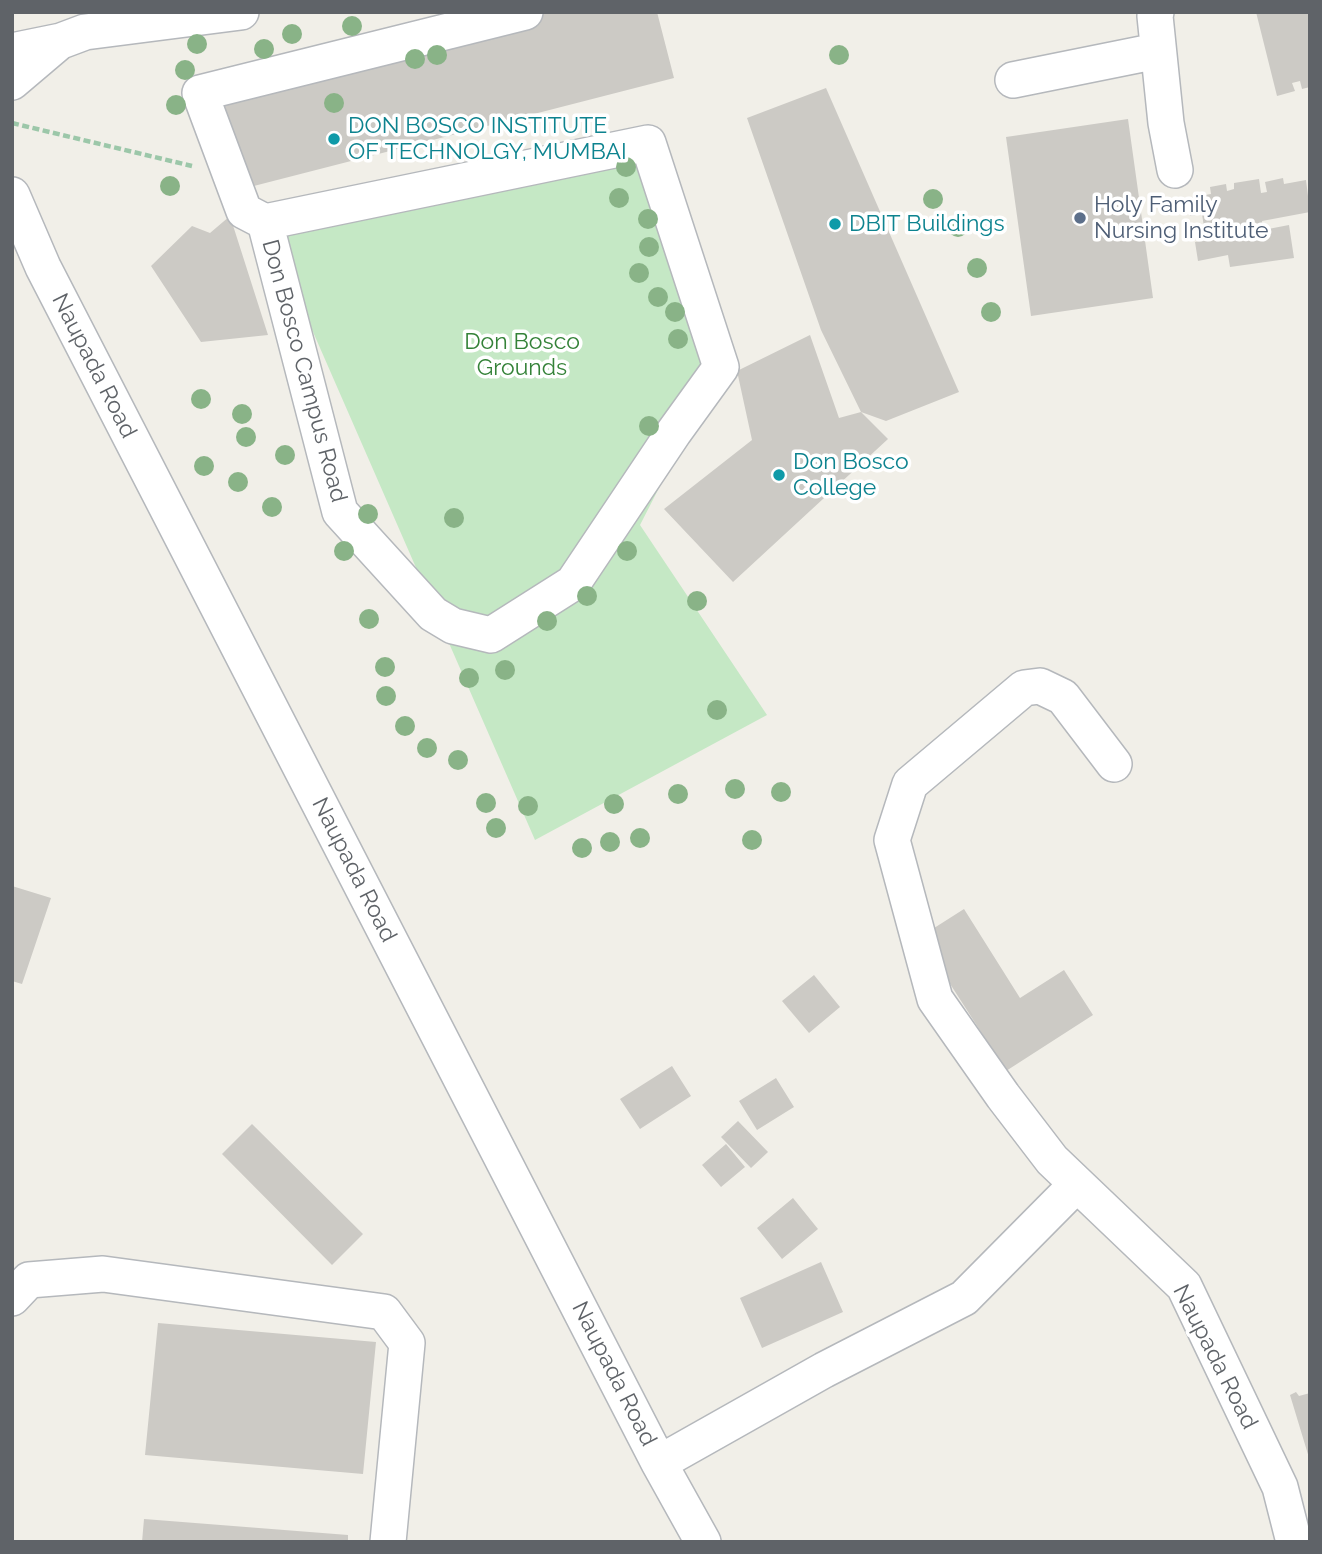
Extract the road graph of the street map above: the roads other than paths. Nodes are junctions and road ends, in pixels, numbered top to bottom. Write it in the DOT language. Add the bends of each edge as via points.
graph roads {
  1 [pos="241,12"];
  2 [pos="525,12"];
  3 [pos="1156,12"];
  4 [pos="431,24"];
  5 [pos="77,28"];
  6 [pos="12,51"];
  7 [pos="1157,51"];
  8 [pos="1013,80"];
  9 [pos="12,82"];
  10 [pos="1175,170"];
  11 [pos="12,195"];
  12 [pos="265,222"];
  13 [pos="12,230"];
  14 [pos="39,257"];
  15 [pos="1114,764"];
  16 [pos="1077,1184"];
  17 [pos="12,1298"];
  18 [pos="659,1463"];
  19 [pos="388,1542"];
  20 [pos="703,1542"];
  21 [pos="1294,1542"];
  1 -- 5 [label="street"];
  2 -- 4 [label="street, Don Bosco Campus Road"];
  3 -- 7 [label="street"];
  4 -- 12 [label="street, Don Bosco Campus Road" via="201,93 244,211"];
  5 -- 6 [label="street"];
  5 -- 9 [label="street"];
  7 -- 8 [label="street"];
  7 -- 10 [label="street"];
  11 -- 14 [label="street, Naupada Road"];
  12 -- 12 [label="street, Don Bosco Campus Road" via="340,512 433,614 453,626 491,635 573,583 721,367 648,143"];
  13 -- 14 [label="street"];
  14 -- 18 [label="street, Naupada Road"];
  15 -- 16 [label="street, Naupada Road" via="1063,698 1040,686 1024,688 910,784 892,840 935,999 1052,1160"];
  16 -- 18 [label="street" via="964,1298"];
  16 -- 21 [label="street, Naupada Road" via="1184,1286 1280,1487"];
  17 -- 19 [label="street" via="29,1280 103,1273 384,1312 407,1343"];
  18 -- 20 [label="street, Naupada Road"];
}
